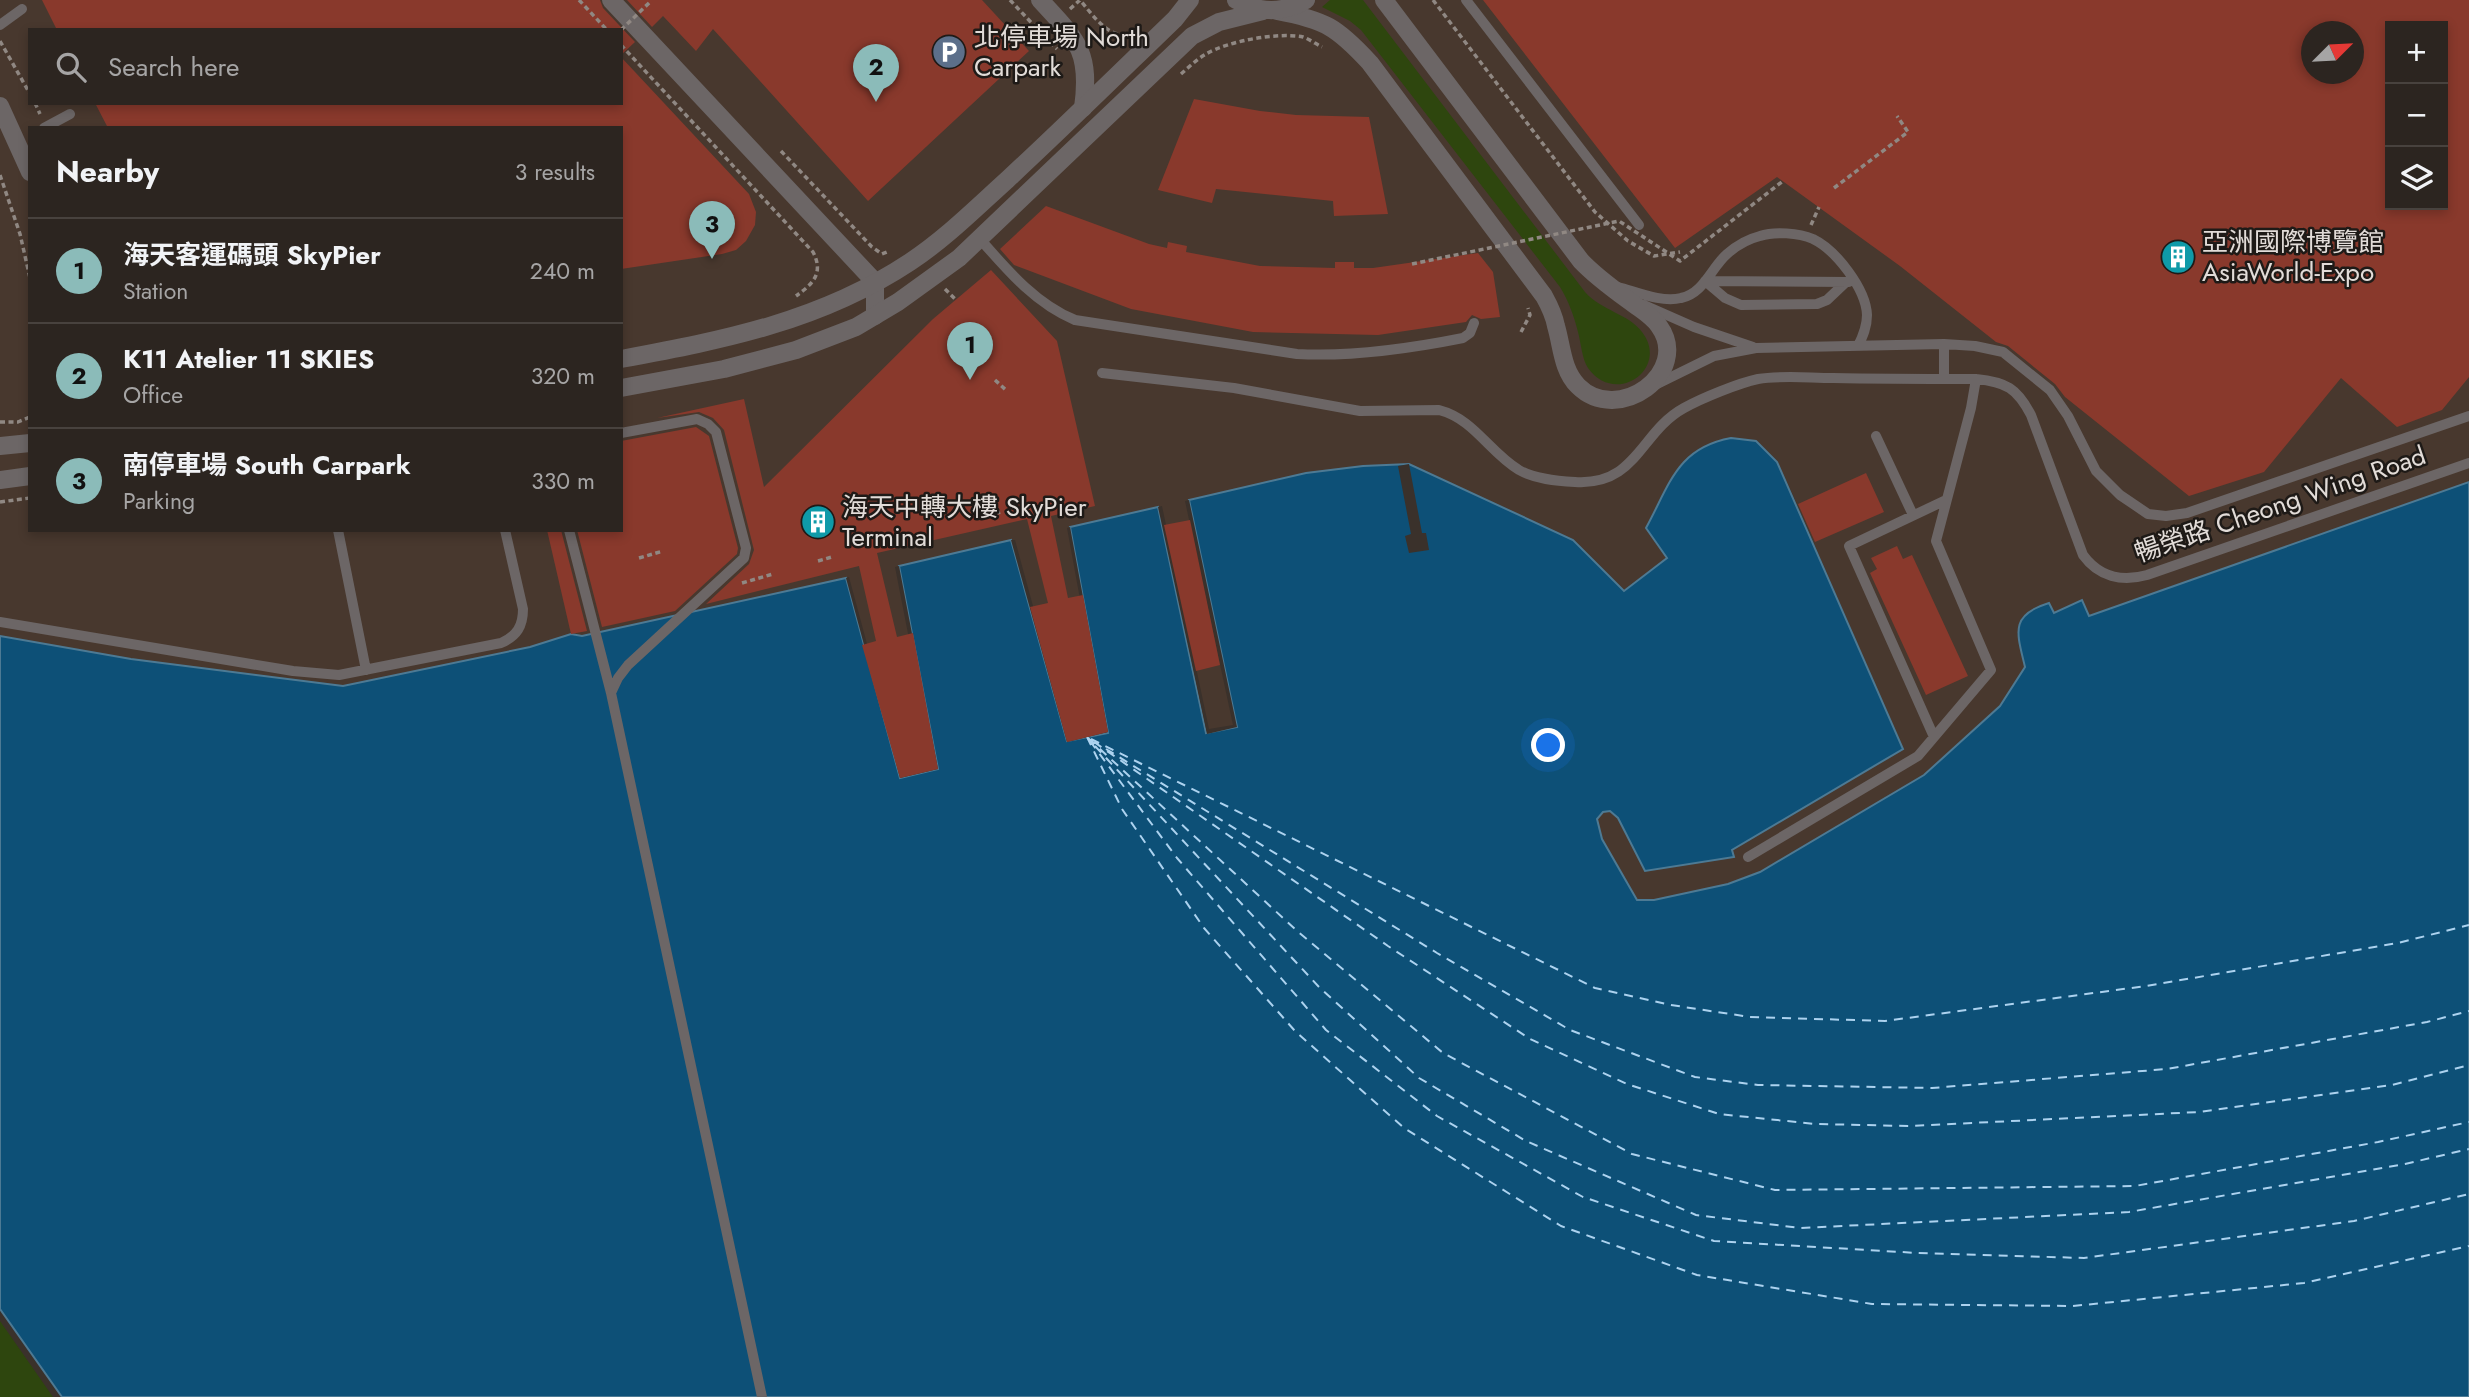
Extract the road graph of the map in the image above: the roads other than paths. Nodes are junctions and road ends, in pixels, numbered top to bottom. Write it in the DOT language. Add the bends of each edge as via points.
graph roads {
  1 [pos="611,0"];
  2 [pos="1040,0"];
  3 [pos="1190,0"];
  4 [pos="1236,0"];
  5 [pos="1306,0"];
  6 [pos="1384,0"];
  7 [pos="1466,0"];
  8 [pos="22,9"];
  9 [pos="1270,11"];
  10 [pos="0,25"];
  11 [pos="0,106"];
  12 [pos="1083,108"];
  13 [pos="70,114"];
  14 [pos="48,126"];
  15 [pos="25,144"];
  16 [pos="1639,225"];
  17 [pos="980,239"];
  18 [pos="1705,281"];
  19 [pos="875,282"];
  20 [pos="1851,282"];
  21 [pos="1613,289"];
  22 [pos="875,316"];
  23 [pos="1474,323"];
  24 [pos="1944,344"];
  25 [pos="1858,346"];
  26 [pos="1756,348"];
  27 [pos="623,359"];
  28 [pos="1102,373"];
  29 [pos="1944,379"];
  30 [pos="1976,380"];
  31 [pos="623,388"];
  32 [pos="1646,390"];
  33 [pos="2469,416"];
  34 [pos="623,433"];
  35 [pos="1876,436"];
  36 [pos="28,443"];
  37 [pos="0,446"];
  38 [pos="2469,463"];
  39 [pos="28,476"];
  40 [pos="0,480"];
  41 [pos="1946,500"];
  42 [pos="1913,515"];
  43 [pos="338,532"];
  44 [pos="505,532"];
  45 [pos="570,532"];
  46 [pos="0,622"];
  47 [pos="366,670"];
  48 [pos="611,693"];
  49 [pos="1934,737"];
  50 [pos="1748,857"];
  51 [pos="762,1397"];
  1 -- 19 [label="street"];
  2 -- 12 [label="street" via="1083,54 1087,77"];
  3 -- 12 [label="street"];
  4 -- 9 [label="street"];
  5 -- 9 [label="street"];
  6 -- 21 [label="street" via="1581,261"];
  7 -- 16 [label="lane"];
  8 -- 10 [label="lane"];
  9 -- 17 [label="street" via="1226,19 1192,36"];
  9 -- 32 [label="street" via="1311,17 1328,25 1370,63 1544,296 1556,322 1568,371 1579,387 1601,399 1614,400"];
  11 -- 15 [label="street"];
  12 -- 19 [label="street" via="945,236"];
  13 -- 14 [label="lane"];
  17 -- 22 [label="street"];
  17 -- 23 [label="lane" via="1037,299 1075,320 1328,356 1463,338"];
  18 -- 20 [label="lane"];
  18 -- 20 [label="lane" via="1741,305 1817,304"];
  18 -- 20 [label="lane" via="1727,254 1743,243 1762,234 1793,234 1814,240 1833,256"];
  18 -- 21 [label="lane" via="1681,298"];
  19 -- 22 [label="street"];
  19 -- 27 [label="street" via="766,328"];
  20 -- 25 [label="lane" via="1864,298 1867,314"];
  21 -- 26 [label="lane" via="1694,327"];
  21 -- 32 [label="street" via="1664,334 1664,363"];
  22 -- 31 [label="street" via="830,338 760,361"];
  24 -- 25 [label="lane"];
  24 -- 29 [label="lane"];
  24 -- 33 [label="lane" via="2003,352 2028,371 2050,390 2068,416 2096,471 2148,514 2187,513"];
  25 -- 26 [label="lane"];
  26 -- 32 [label="lane" via="1714,356"];
  28 -- 29 [label="lane, 暢榮路 Cheong Wing Road" via="1234,388 1360,411 1449,412 1468,423 1519,470 1548,479 1583,482 1612,477 1634,460 1675,414 1758,379"];
  29 -- 30 [label="lane, 暢榮路 Cheong Wing Road"];
  30 -- 38 [label="lane, 暢榮路 Cheong Wing Road" via="2006,385 2026,405 2083,555 2094,568 2122,579 2147,575"];
  30 -- 41 [label="lane"];
  34 -- 48 [label="lane" via="697,419 708,424 716,432 746,548 744,558 628,665"];
  35 -- 42 [label="lane"];
  36 -- 37 [label="street"];
  39 -- 40 [label="street"];
  41 -- 42 [label="lane"];
  41 -- 49 [label="lane" via="1936,541 1991,670"];
  42 -- 49 [label="lane" via="1849,546"];
  43 -- 47 [label="lane"];
  44 -- 47 [label="lane" via="523,609 519,630 511,638"];
  45 -- 48 [label="lane"];
  46 -- 47 [label="lane" via="316,674"];
  48 -- 51 [label="lane"];
  49 -- 50 [label="lane" via="1918,756"];
}
